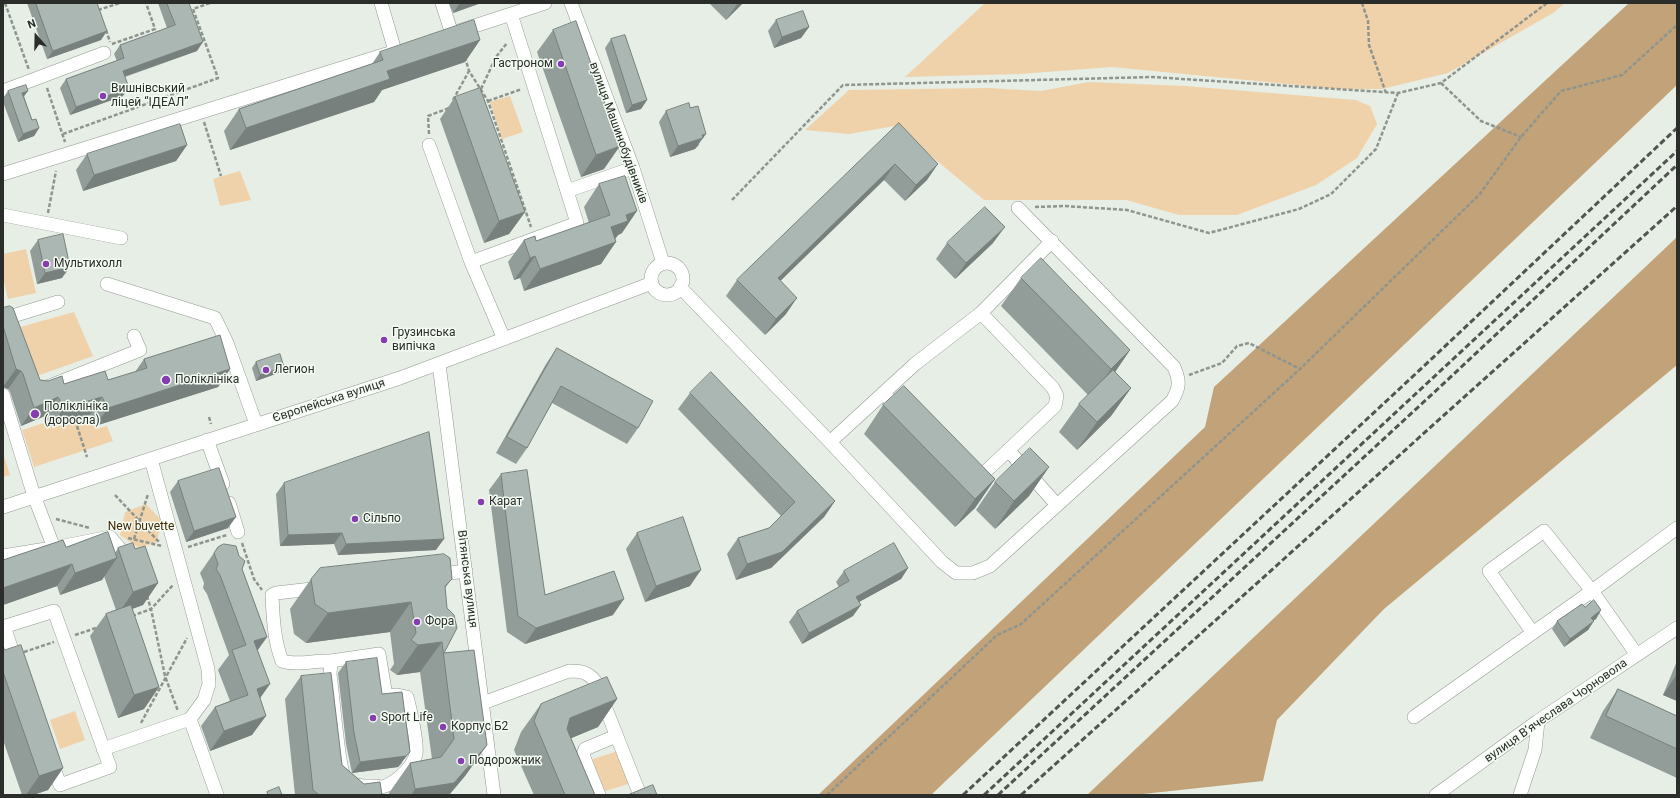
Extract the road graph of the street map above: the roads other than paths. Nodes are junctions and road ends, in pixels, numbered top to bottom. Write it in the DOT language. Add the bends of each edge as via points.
graph roads {
  1 [pos="381,3"];
  2 [pos="442,3"];
  3 [pos="545,3"];
  4 [pos="571,3"];
  5 [pos="511,14"];
  6 [pos="452,34"];
  7 [pos="438,38"];
  8 [pos="409,47"];
  9 [pos="108,49"];
  10 [pos="395,51"];
  11 [pos="3,91"];
  12 [pos="429,145"];
  13 [pos="632,168"];
  14 [pos="3,174"];
  15 [pos="567,190"];
  16 [pos="1018,208"];
  17 [pos="3,215"];
  18 [pos="121,238"];
  19 [pos="1052,241"];
  20 [pos="471,262"];
  21 [pos="663,263"];
  22 [pos="652,283"];
  23 [pos="107,284"];
  24 [pos="680,287"];
  25 [pos="58,302"];
  26 [pos="981,313"];
  27 [pos="5,318"];
  28 [pos="12,333"];
  29 [pos="134,336"];
  30 [pos="504,339"];
  31 [pos="439,364"];
  32 [pos="32,392"];
  33 [pos="884,393"];
  34 [pos="3,395"];
  35 [pos="911,422"];
  36 [pos="256,424"];
  37 [pos="207,440"];
  38 [pos="830,442"];
  39 [pos="1008,450"];
  40 [pos="151,459"];
  41 [pos="960,473"];
  42 [pos="34,496"];
  43 [pos="1058,506"];
  44 [pos="3,507"];
  45 [pos="1677,528"];
  46 [pos="238,532"];
  47 [pos="54,548"];
  48 [pos="126,548"];
  49 [pos="3,556"];
  50 [pos="466,571"];
  51 [pos="418,576"];
  52 [pos="331,586"];
  53 [pos="1592,591"];
  54 [pos="4,627"];
  55 [pos="1533,633"];
  56 [pos="1674,633"];
  57 [pos="1637,655"];
  58 [pos="331,661"];
  59 [pos="22,677"];
  60 [pos="483,703"];
  61 [pos="1414,717"];
  62 [pos="186,721"];
  63 [pos="1538,721"];
  64 [pos="616,736"];
  65 [pos="48,749"];
  66 [pos="103,749"];
  67 [pos="382,791"];
  68 [pos="217,795"];
  69 [pos="494,795"];
  70 [pos="599,795"];
  71 [pos="639,795"];
  72 [pos="1436,795"];
  73 [pos="1520,795"];
  1 -- 10 [label="street"];
  2 -- 6 [label="street"];
  3 -- 5 [label="street"];
  4 -- 13 [label="street, вулиця Машинобудівників"];
  5 -- 6 [label="street"];
  5 -- 15 [label="street"];
  6 -- 7 [label="street"];
  8 -- 10 [label="street"];
  9 -- 11 [label="street"];
  10 -- 14 [label="street"];
  12 -- 20 [label="street"];
  13 -- 15 [label="street"];
  13 -- 21 [label="street, вулиця Машинобудівників"];
  15 -- 20 [label="street" via="577,223"];
  16 -- 19 [label="street"];
  17 -- 18 [label="street"];
  19 -- 26 [label="street"];
  19 -- 43 [label="street" via="1174,367 1179,378 1178,391 1172,401"];
  20 -- 30 [label="street"];
  21 -- 22 [label="street" via="652,273"];
  21 -- 24 [label="street" via="678,267 682,277"];
  22 -- 24 [label="street" via="658,292 668,294"];
  22 -- 30 [label="street, Європейська вулиця"];
  23 -- 36 [label="street" via="216,318"];
  24 -- 38 [label="street"];
  25 -- 27 [label="street"];
  26 -- 33 [label="street" via="915,364"];
  26 -- 39 [label="street" via="1058,396 1055,406"];
  27 -- 28 [label="street"];
  29 -- 32 [label="street" via="140,350"];
  30 -- 31 [label="street, Європейська вулиця"];
  31 -- 36 [label="street, Європейська вулиця"];
  31 -- 50 [label="street, Вітянська вулиця"];
  33 -- 35 [label="street"];
  33 -- 38 [label="street"];
  34 -- 42 [label="street"];
  36 -- 37 [label="street, Європейська вулиця"];
  37 -- 40 [label="street, Європейська вулиця"];
  37 -- 46 [label="street"];
  38 -- 43 [label="street" via="942,562 956,573 973,573 990,566"];
  39 -- 41 [label="street" via="982,475 974,479 966,478"];
  39 -- 43 [label="street"];
  40 -- 42 [label="street, Європейська вулиця"];
  40 -- 62 [label="street" via="208,669 209,684 204,700"];
  42 -- 44 [label="street, Європейська вулиця"];
  42 -- 47 [label="street"];
  45 -- 53 [label="street"];
  47 -- 48 [label="street" via="110,537"];
  47 -- 49 [label="street"];
  50 -- 51 [label="street"];
  50 -- 60 [label="street, Вітянська вулиця"];
  52 -- 58 [label="street" via="272,595 278,652 282,661"];
  53 -- 55 [label="street"];
  53 -- 55 [label="street" via="1544,531 1489,571"];
  53 -- 57 [label="street"];
  54 -- 59 [label="street"];
  54 -- 66 [label="street" via="54,611"];
  55 -- 61 [label="street"];
  56 -- 57 [label="street, вулиця Вʼячеслава Чорновола"];
  57 -- 63 [label="street, вулиця Вʼячеслава Чорновола"];
  58 -- 67 [label="street" via="330,675 340,763 345,777 354,785"];
  58 -- 67 [label="street" via="379,654 386,696 407,697 416,753 411,765 400,778"];
  60 -- 64 [label="street" via="569,672 581,671 590,674 595,681"];
  60 -- 69 [label="street, Вітянська вулиця"];
  62 -- 66 [label="street"];
  62 -- 68 [label="street"];
  63 -- 72 [label="street, вулиця Вʼячеслава Чорновола"];
  63 -- 73 [label="street" via="1535,750"];
  64 -- 70 [label="street" via="585,750 583,755"];
  64 -- 71 [label="street"];
  65 -- 66 [label="street" via="60,785 110,767"];
}
